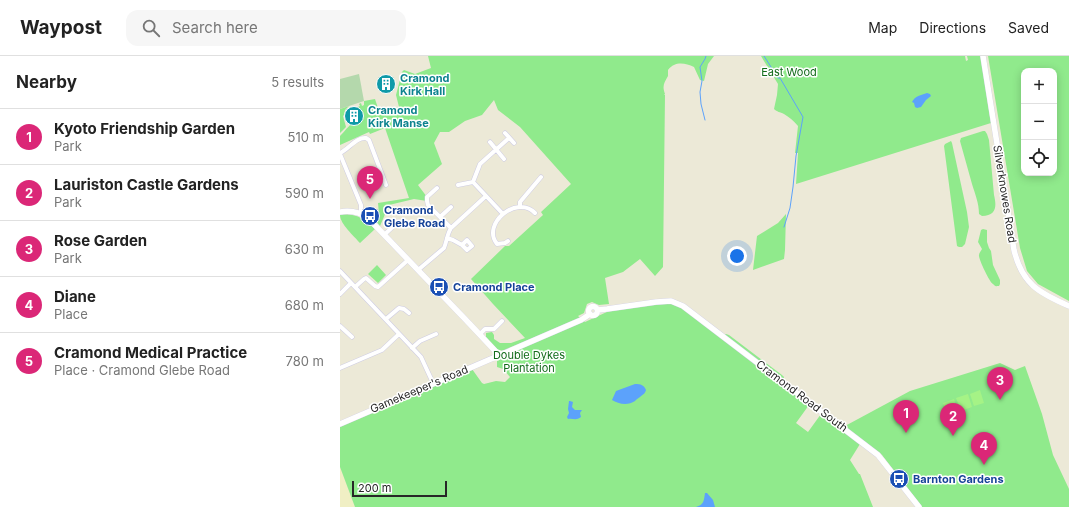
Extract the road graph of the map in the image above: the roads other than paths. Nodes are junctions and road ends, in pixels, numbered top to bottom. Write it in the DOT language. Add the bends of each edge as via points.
graph roads {
  1 [pos="983,56"];
  2 [pos="505,133"];
  3 [pos="509,138"];
  4 [pos="490,142"];
  5 [pos="514,143"];
  6 [pos="496,150"];
  7 [pos="340,154"];
  8 [pos="504,158"];
  9 [pos="541,177"];
  10 [pos="533,178"];
  11 [pos="473,182"];
  12 [pos="536,183"];
  13 [pos="386,185"];
  14 [pos="458,185"];
  15 [pos="437,188"];
  16 [pos="486,196"];
  17 [pos="451,207"];
  18 [pos="520,207"];
  19 [pos="340,212"];
  20 [pos="360,213"];
  21 [pos="534,213"];
  22 [pos="502,214"];
  23 [pos="440,217"];
  24 [pos="398,222"];
  25 [pos="451,228"];
  26 [pos="384,235"];
  27 [pos="447,238"];
  28 [pos="508,241"];
  29 [pos="462,244"];
  30 [pos="408,260"];
  31 [pos="418,270"];
  32 [pos="340,271"];
  33 [pos="351,283"];
  34 [pos="355,287"];
  35 [pos="340,294"];
  36 [pos="1069,306"];
  37 [pos="598,310"];
  38 [pos="409,313"];
  39 [pos="386,319"];
  40 [pos="502,321"];
  41 [pos="340,326"];
  42 [pos="399,334"];
  43 [pos="436,334"];
  44 [pos="480,334"];
  45 [pos="352,337"];
  46 [pos="412,348"];
  47 [pos="499,355"];
  48 [pos="340,368"];
  49 [pos="433,383"];
  50 [pos="340,424"];
  51 [pos="918,507"];
  1 -- 36 [label="street, Silverknowes Road" via="1018,264 1024,276 1035,288"];
  2 -- 3 [label="street"];
  3 -- 5 [label="street"];
  3 -- 6 [label="street"];
  4 -- 6 [label="street"];
  6 -- 8 [label="street"];
  6 -- 11 [label="street" via="480,164"];
  7 -- 13 [label="street" via="360,138 369,140"];
  7 -- 20 [label="street" via="361,206"];
  9 -- 12 [label="street"];
  10 -- 12 [label="street"];
  11 -- 14 [label="street"];
  11 -- 16 [label="street"];
  12 -- 18 [label="street" via="520,202"];
  15 -- 23 [label="street" via="427,196 427,201"];
  16 -- 22 [label="street"];
  16 -- 25 [label="street"];
  17 -- 23 [label="street"];
  18 -- 21 [label="street" via="530,209"];
  18 -- 22 [label="street"];
  19 -- 20 [label="street"];
  20 -- 26 [label="street"];
  22 -- 28 [label="street" via="494,227 494,239 497,244"];
  23 -- 25 [label="street"];
  24 -- 26 [label="street"];
  25 -- 27 [label="street"];
  26 -- 30 [label="street"];
  27 -- 29 [label="street"];
  27 -- 31 [label="street" via="444,248"];
  30 -- 31 [label="street"];
  30 -- 34 [label="street" via="378,287 366,278"];
  31 -- 44 [label="street"];
  32 -- 33 [label="street"];
  33 -- 34 [label="street"];
  33 -- 35 [label="street"];
  34 -- 39 [label="street"];
  37 -- 47 [label="street, Gamekeeper's Road" via="593,316 590,314"];
  37 -- 51 [label="street, Cramond Road South" via="671,301 689,310 878,455"];
  38 -- 39 [label="street" via="399,308"];
  39 -- 42 [label="street"];
  40 -- 44 [label="street"];
  41 -- 45 [label="street"];
  42 -- 46 [label="street"];
  42 -- 48 [label="street" via="382,350"];
  43 -- 46 [label="street" via="420,341"];
  44 -- 47 [label="street"];
  46 -- 49 [label="street" via="423,360"];
  47 -- 49 [label="street, Gamekeeper's Road"];
  49 -- 50 [label="street, Gamekeeper's Road"];
}
